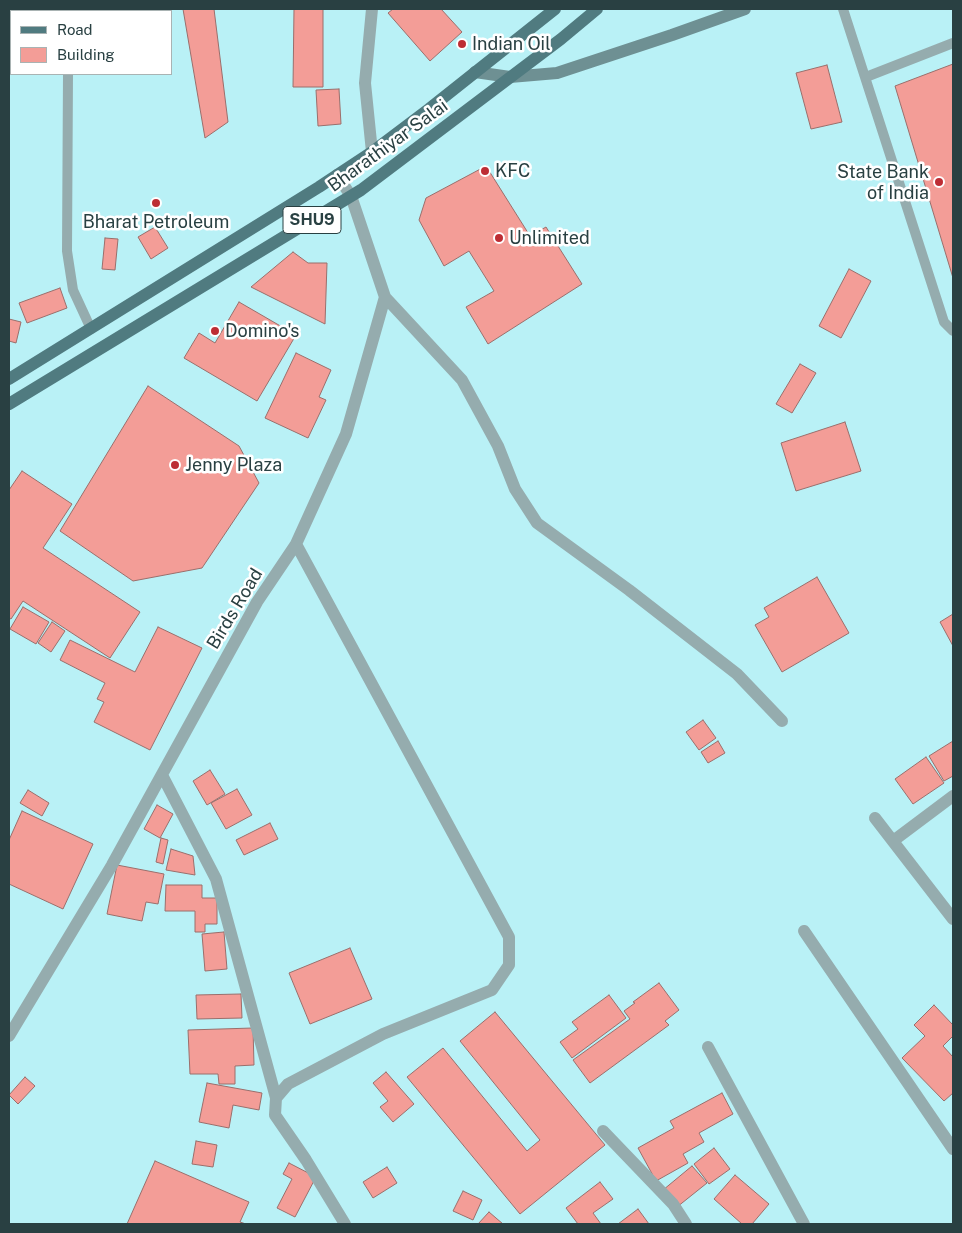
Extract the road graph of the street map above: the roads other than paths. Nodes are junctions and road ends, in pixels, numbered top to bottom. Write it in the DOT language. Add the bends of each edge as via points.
graph roads {
  1 [pos="372,9"];
  2 [pos="555,9"];
  3 [pos="597,9"];
  4 [pos="745,9"];
  5 [pos="843,9"];
  6 [pos="953,43"];
  7 [pos="475,72"];
  8 [pos="68,75"];
  9 [pos="866,76"];
  10 [pos="510,77"];
  11 [pos="372,152"];
  12 [pos="337,176"];
  13 [pos="351,196"];
  14 [pos="385,296"];
  15 [pos="91,329"];
  16 [pos="953,331"];
  17 [pos="9,379"];
  18 [pos="9,404"];
  19 [pos="296,544"];
  20 [pos="782,721"];
  21 [pos="162,775"];
  22 [pos="953,796"];
  23 [pos="875,818"];
  24 [pos="893,841"];
  25 [pos="953,919"];
  26 [pos="804,931"];
  27 [pos="9,1036"];
  28 [pos="708,1047"];
  29 [pos="276,1098"];
  30 [pos="603,1131"];
  31 [pos="953,1149"];
  32 [pos="346,1224"];
  33 [pos="686,1224"];
  34 [pos="804,1224"];
  1 -- 11 [label="street" via="365,83"];
  2 -- 7 [label="main road, Bharathiyar Salai / SHU9"];
  3 -- 10 [label="main road, Bharathiyar Salai / SHU9"];
  4 -- 10 [label="street" via="557,73"];
  5 -- 9 [label="lane"];
  6 -- 9 [label="lane"];
  7 -- 10 [label="street"];
  7 -- 11 [label="main road, Bharathiyar Salai / SHU9"];
  8 -- 15 [label="lane" via="67,251 73,290"];
  9 -- 16 [label="lane" via="944,322"];
  10 -- 13 [label="main road, Bharathiyar Salai / SHU9"];
  11 -- 12 [label="main road, Bharathiyar Salai / SHU9"];
  12 -- 13 [label="street"];
  12 -- 15 [label="main road, Bharathiyar Salai / SHU9"];
  13 -- 14 [label="street"];
  13 -- 18 [label="main road, Bharathiyar Salai / SHU9"];
  14 -- 19 [label="street, Birds Road" via="346,434"];
  14 -- 20 [label="street" via="462,380 498,446 515,489 537,523 737,674"];
  15 -- 17 [label="main road, Bharathiyar Salai / SHU9"];
  19 -- 21 [label="street, Birds Road" via="257,602"];
  19 -- 29 [label="street" via="509,937 509,965 492,990 383,1034 288,1084"];
  21 -- 27 [label="street, Birds Road"];
  21 -- 29 [label="street" via="216,879"];
  22 -- 24 [label="street"];
  23 -- 24 [label="street"];
  24 -- 25 [label="street"];
  26 -- 31 [label="street"];
  28 -- 34 [label="street"];
  29 -- 32 [label="street" via="275,1115"];
  30 -- 33 [label="street" via="673,1204"];
}
